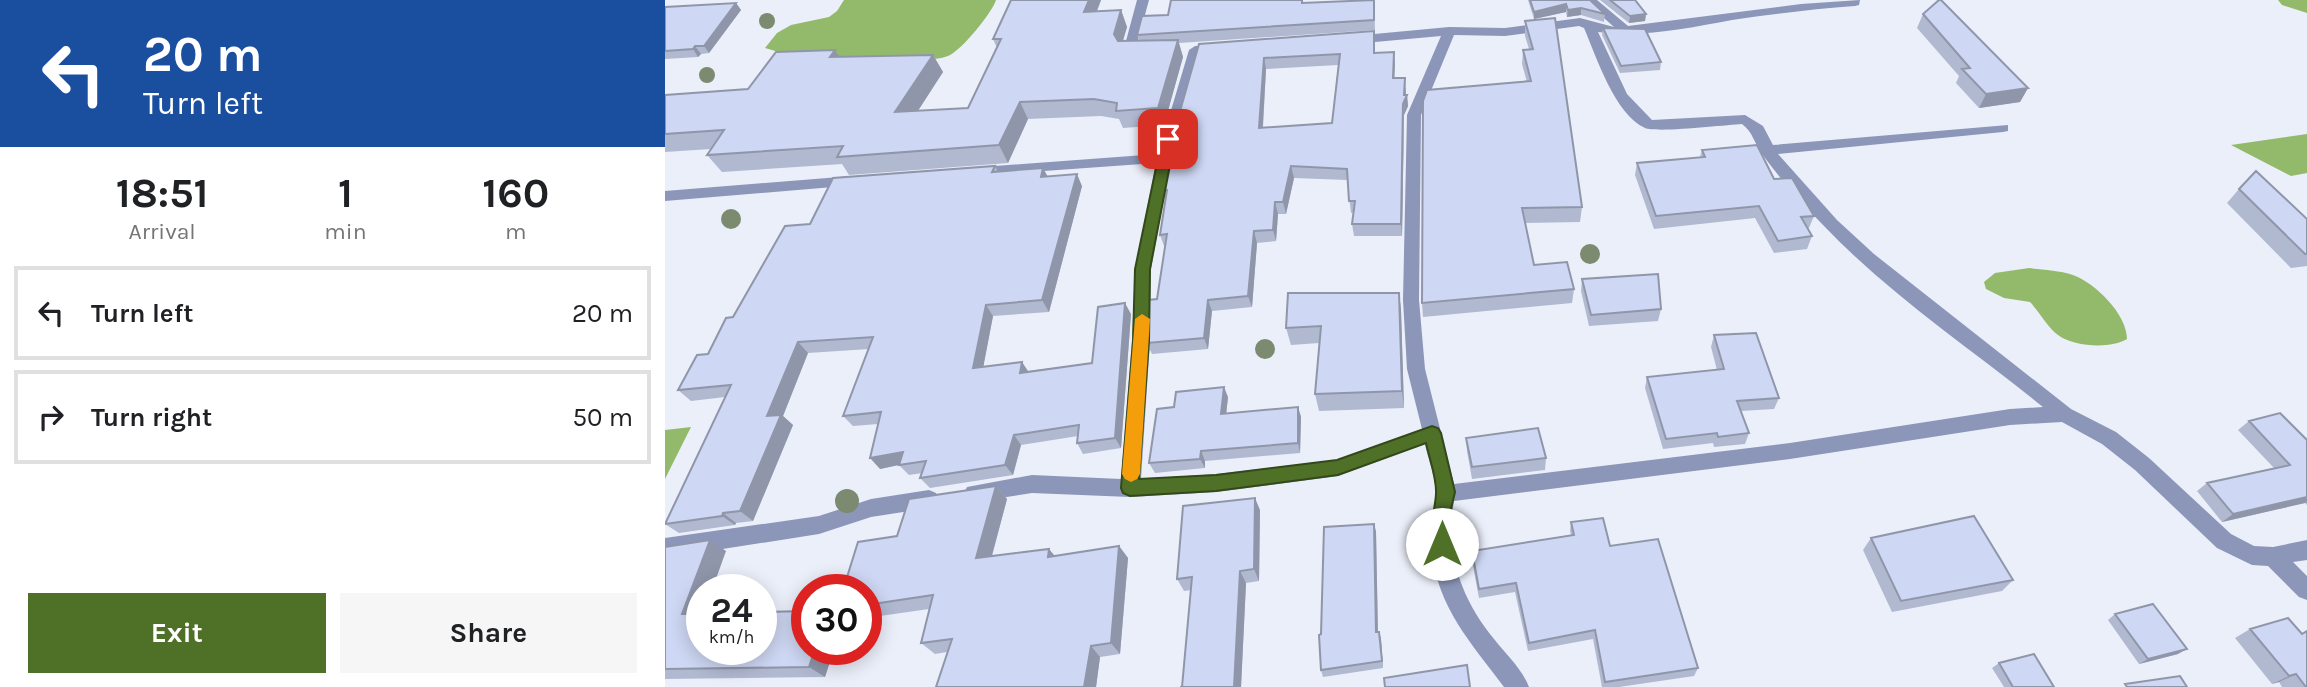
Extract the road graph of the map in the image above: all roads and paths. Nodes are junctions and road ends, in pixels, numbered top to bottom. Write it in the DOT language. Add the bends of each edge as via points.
graph roads {
  1 [pos="1143,0"];
  2 [pos="1590,0"];
  3 [pos="1855,2"];
  4 [pos="1590,28"];
  5 [pos="1623,28"];
  6 [pos="1449,32"];
  7 [pos="1338,41"];
  8 [pos="1234,47"];
  9 [pos="1147,52"];
  10 [pos="2003,128"];
  11 [pos="1766,149"];
  12 [pos="1164,158"];
  13 [pos="954,173"];
  14 [pos="866,180"];
  15 [pos="665,197"];
  16 [pos="2064,414"];
  17 [pos="1432,433"];
  18 [pos="1130,488"];
  19 [pos="1446,492"];
  20 [pos="665,548"];
  21 [pos="2307,550"];
  22 [pos="2273,557"];
  23 [pos="2307,590"];
  24 [pos="1518,687"];
  1 -- 9 [label="street" via="1129,52"];
  2 -- 5 [label="street"];
  3 -- 5 [label="street" via="1642,30"];
  4 -- 5 [label="street"];
  4 -- 6 [label="street" via="1580,22 1506,32"];
  4 -- 11 [label="street" via="1635,117 1649,125 1745,119 1758,130"];
  6 -- 7 [label="street"];
  6 -- 17 [label="street" via="1414,115 1411,300 1416,369"];
  8 -- 12 [label="street" via="1189,51"];
  10 -- 11 [label="street"];
  11 -- 16 [label="street" via="1791,183 1853,244"];
  12 -- 13 [label="street"];
  12 -- 18 [label="street" via="1143,269"];
  14 -- 15 [label="street"];
  16 -- 19 [label="street" via="2010,417 1790,451"];
  16 -- 22 [label="street" via="2109,438 2142,464 2224,541 2252,555"];
  17 -- 18 [label="street" via="1338,468"];
  17 -- 19 [label="street"];
  18 -- 20 [label="street" via="1033,484 871,508 819,525"];
  19 -- 24 [label="street" via="1441,513 1445,572 1459,609"];
  21 -- 22 [label="street"];
  22 -- 23 [label="street"];
}
